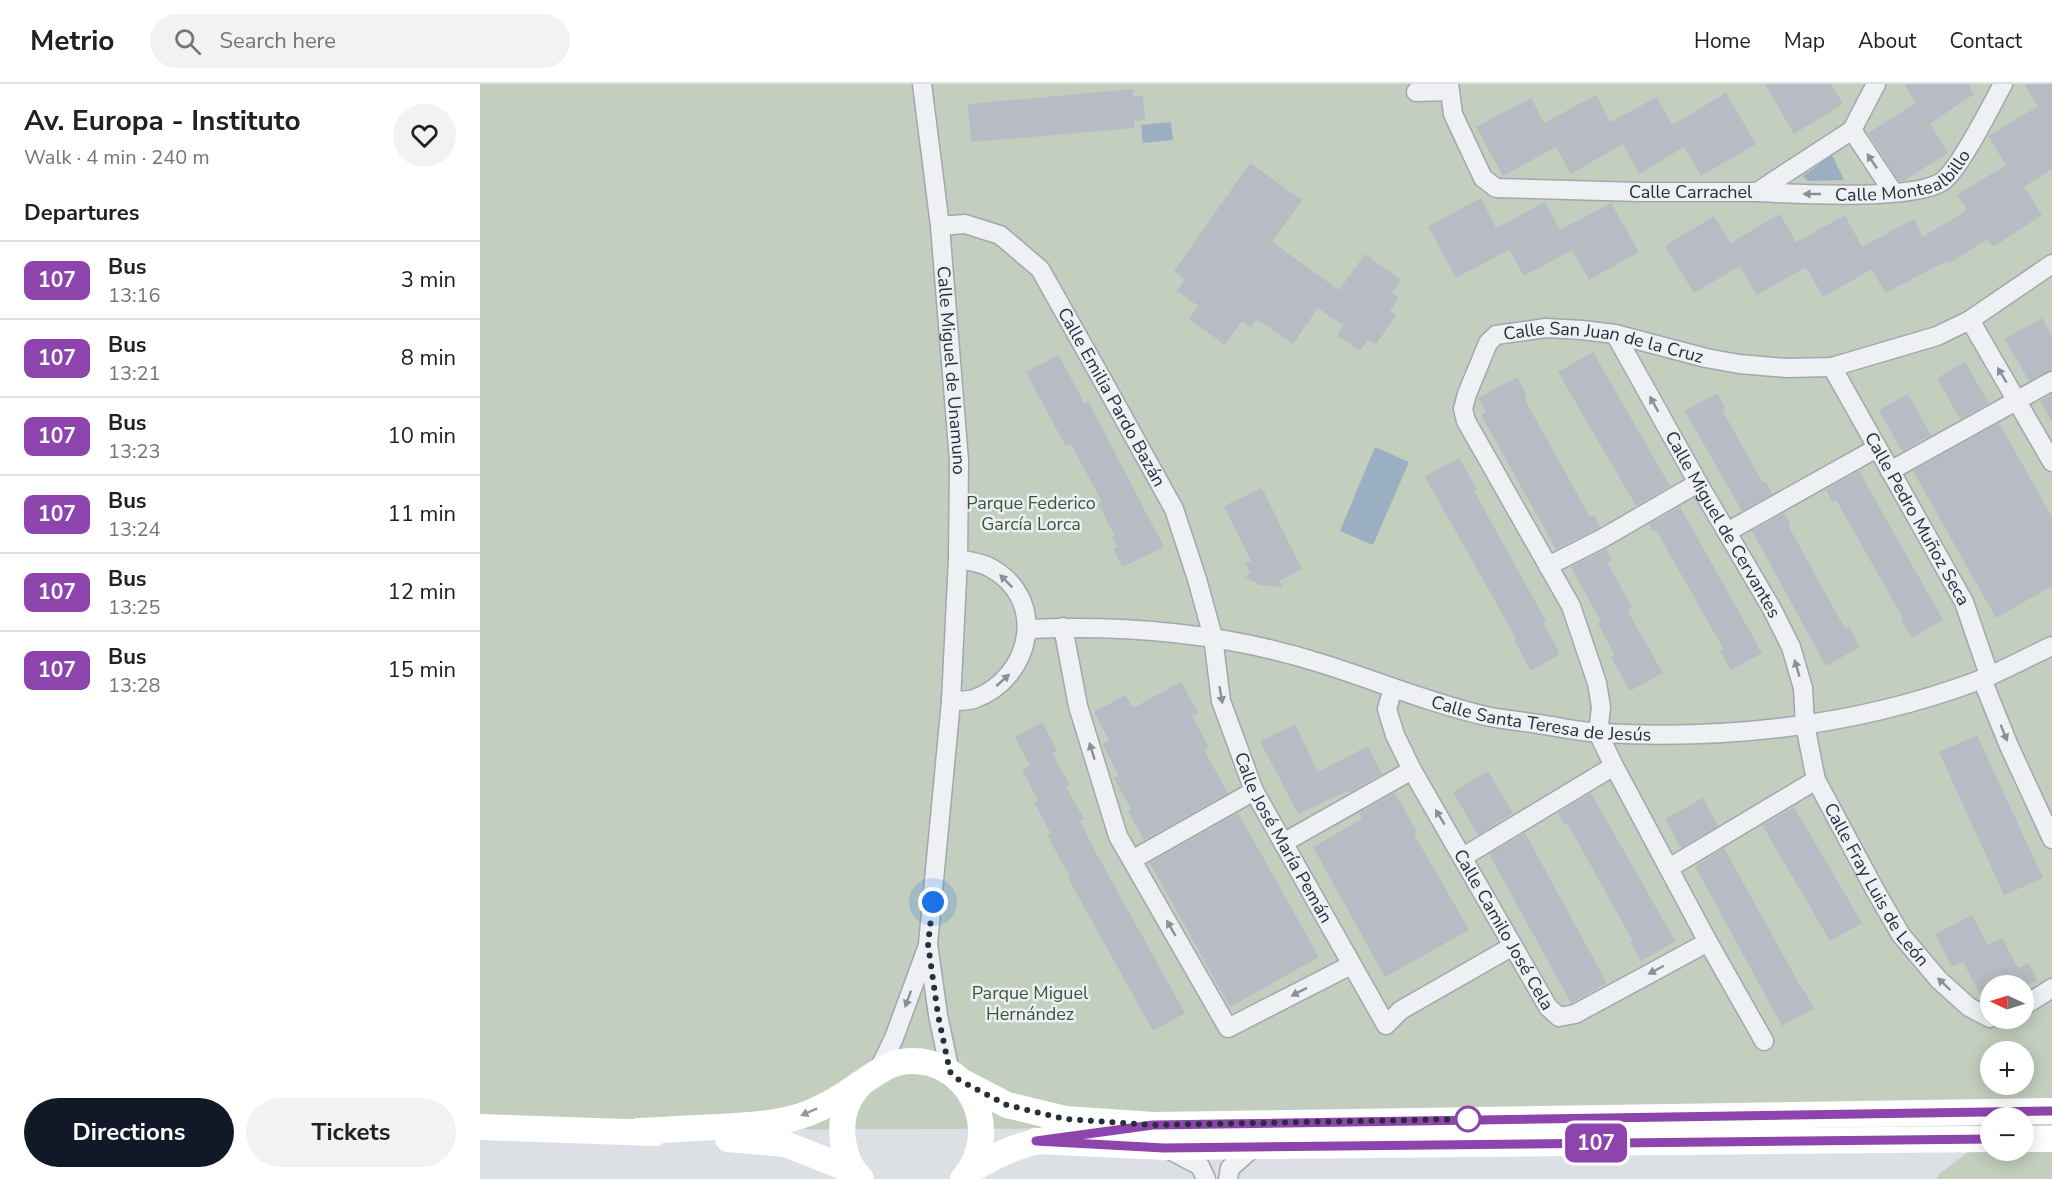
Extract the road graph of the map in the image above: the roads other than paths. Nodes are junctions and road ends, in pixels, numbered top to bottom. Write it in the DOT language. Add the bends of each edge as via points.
graph roads {
  1 [pos="922,84"];
  2 [pos="1876,84"];
  3 [pos="2003,84"];
  4 [pos="1449,88"];
  5 [pos="1416,92"];
  6 [pos="1852,130"];
  7 [pos="1757,192"];
  8 [pos="1893,192"];
  9 [pos="940,226"];
  10 [pos="2052,264"];
  11 [pos="1970,320"];
  12 [pos="1615,334"];
  13 [pos="1832,367"];
  14 [pos="2052,381"];
  15 [pos="2018,400"];
  16 [pos="1877,448"];
  17 [pos="2052,462"];
  18 [pos="1890,471"];
  19 [pos="1698,483"];
  20 [pos="1727,532"];
  21 [pos="958,559"];
  22 [pos="1548,566"];
  23 [pos="1063,627"];
  24 [pos="1028,628"];
  25 [pos="1213,637"];
  26 [pos="2052,646"];
  27 [pos="1985,677"];
  28 [pos="1393,688"];
  29 [pos="951,701"];
  30 [pos="1805,725"];
  31 [pos="1598,733"];
  32 [pos="1614,766"];
  33 [pos="1412,770"];
  34 [pos="1816,780"];
  35 [pos="1254,791"];
  36 [pos="2052,839"];
  37 [pos="1283,843"];
  38 [pos="1463,857"];
  39 [pos="1132,860"];
  40 [pos="1669,868"];
  41 [pos="1708,942"];
  42 [pos="928,944"];
  43 [pos="1513,946"];
  44 [pos="1351,965"];
  45 [pos="2052,988"];
  46 [pos="2034,1000"];
  47 [pos="1980,1012"];
  48 [pos="1764,1041"];
  49 [pos="870,1076"];
  50 [pos="955,1076"];
  51 [pos="2052,1111"];
  52 [pos="480,1128"];
  53 [pos="638,1131"];
  54 [pos="1159,1136"];
  55 [pos="1980,1139"];
  56 [pos="2034,1139"];
  57 [pos="2052,1139"];
  58 [pos="1256,1146"];
  59 [pos="857,1175"];
  60 [pos="967,1175"];
  61 [pos="1206,1179"];
  62 [pos="1228,1179"];
  1 -- 9 [label="street, Calle Miguel de Unamuno"];
  2 -- 6 [label="street, Calle Carrachel"];
  3 -- 8 [label="street, Calle Montealbillo" via="1958,163 1943,181"];
  4 -- 5 [label="street"];
  4 -- 7 [label="street, Calle Carrachel" via="1453,114 1483,178 1496,188"];
  6 -- 7 [label="street, Calle Carrachel"];
  8 -- 6 [label="street, one-way"];
  8 -- 7 [label="street, Calle Montealbillo, one-way"];
  9 -- 21 [label="street, Calle Miguel de Unamuno" via="959,461"];
  9 -- 25 [label="street, Calle Emilia Pardo Bazán" via="965,224 1000,235 1040,269 1174,509"];
  10 -- 11 [label="street, Calle San Juan de la Cruz"];
  11 -- 13 [label="street, Calle San Juan de la Cruz" via="1937,336"];
  15 -- 11 [label="street, one-way"];
  12 -- 13 [label="street, Calle San Juan de la Cruz" via="1739,364"];
  19 -- 12 [label="street, Calle Miguel de Cervantes, one-way"];
  12 -- 22 [label="street, Calle San Juan de la Cruz" via="1546,328 1496,335 1488,343 1467,394 1463,409 1466,422"];
  13 -- 16 [label="street, Calle Pedro Muñoz Seca"];
  14 -- 15 [label="street"];
  15 -- 17 [label="street"];
  15 -- 18 [label="street"];
  16 -- 18 [label="street, Calle Pedro Muñoz Seca"];
  16 -- 20 [label="street"];
  18 -- 27 [label="street, Calle Pedro Muñoz Seca" via="1964,602"];
  19 -- 20 [label="street, Calle Miguel de Cervantes"];
  19 -- 22 [label="street"];
  30 -- 20 [label="street, Calle Miguel de Cervantes, one-way" via="1803,688 1791,647"];
  24 -- 21 [label="street, one-way" via="1017,592 1003,577 989,567"];
  21 -- 29 [label="street, Calle Miguel de Unamuno"];
  22 -- 31 [label="street, Calle San Juan de la Cruz" via="1571,606 1597,683 1601,707"];
  23 -- 24 [label="street, Calle Santa Teresa de Jesús"];
  23 -- 25 [label="street, Calle Santa Teresa de Jesús"];
  39 -- 23 [label="street, one-way" via="1118,836 1078,706"];
  29 -- 24 [label="street, one-way" via="972,700 1007,678 1020,660"];
  25 -- 28 [label="street, Calle Santa Teresa de Jesús" via="1318,662"];
  25 -- 35 [label="street, Calle José María Pemán, one-way" via="1221,701"];
  26 -- 27 [label="street, Calle Santa Teresa de Jesús"];
  27 -- 30 [label="street, Calle Santa Teresa de Jesús" via="1853,717"];
  27 -- 36 [label="street, one-way" via="2009,746"];
  28 -- 31 [label="street, Calle Santa Teresa de Jesús" via="1487,716"];
  28 -- 33 [label="street, Calle Camilo José Cela" via="1388,709 1395,735"];
  29 -- 42 [label="street, Calle Miguel de Unamuno"];
  30 -- 31 [label="street, Calle Santa Teresa de Jesús" via="1719,732"];
  30 -- 34 [label="street, Calle Fray Luis de León"];
  31 -- 32 [label="street"];
  32 -- 38 [label="street"];
  32 -- 40 [label="street"];
  33 -- 37 [label="street"];
  38 -- 33 [label="street, Calle Camilo José Cela, one-way"];
  34 -- 40 [label="street"];
  47 -- 34 [label="street, Calle Fray Luis de León, one-way" via="1939,980 1902,935"];
  35 -- 37 [label="street, Calle José María Pemán"];
  35 -- 39 [label="street"];
  37 -- 44 [label="street, Calle José María Pemán"];
  38 -- 43 [label="street, Calle Camilo José Cela"];
  44 -- 39 [label="street, one-way" via="1228,1028"];
  40 -- 41 [label="street"];
  41 -- 43 [label="street, Calle Camilo José Cela, one-way" via="1575,1014 1559,1017 1548,1007"];
  41 -- 48 [label="street"];
  42 -- 49 [label="street, one-way" via="894,1038"];
  42 -- 50 [label="street" via="938,1015"];
  43 -- 44 [label="street, Calle José María Pemán" via="1401,1010 1386,1025"];
  45 -- 46 [label="street"];
  49 -- 50 [label="main road" via="901,1062 928,1063"];
  49 -- 53 [label="main road, one-way" via="811,1112 781,1122"];
  49 -- 59 [label="main road" via="849,1100 842,1122 843,1147"];
  50 -- 54 [label="main road" via="1007,1105"];
  50 -- 60 [label="main road" via="977,1104 982,1128 981,1146"];
  51 -- 54 [label="main road"];
  52 -- 53 [label="main road"];
  53 -- 59 [label="main road" via="785,1144"];
  54 -- 58 [label="main road"];
  54 -- 60 [label="main road" via="1036,1141 1000,1153"];
  54 -- 61 [label="street" via="1200,1166"];
  55 -- 58 [label="main road"];
  56 -- 57 [label="main road"];
  58 -- 62 [label="street" via="1230,1168"];
}
